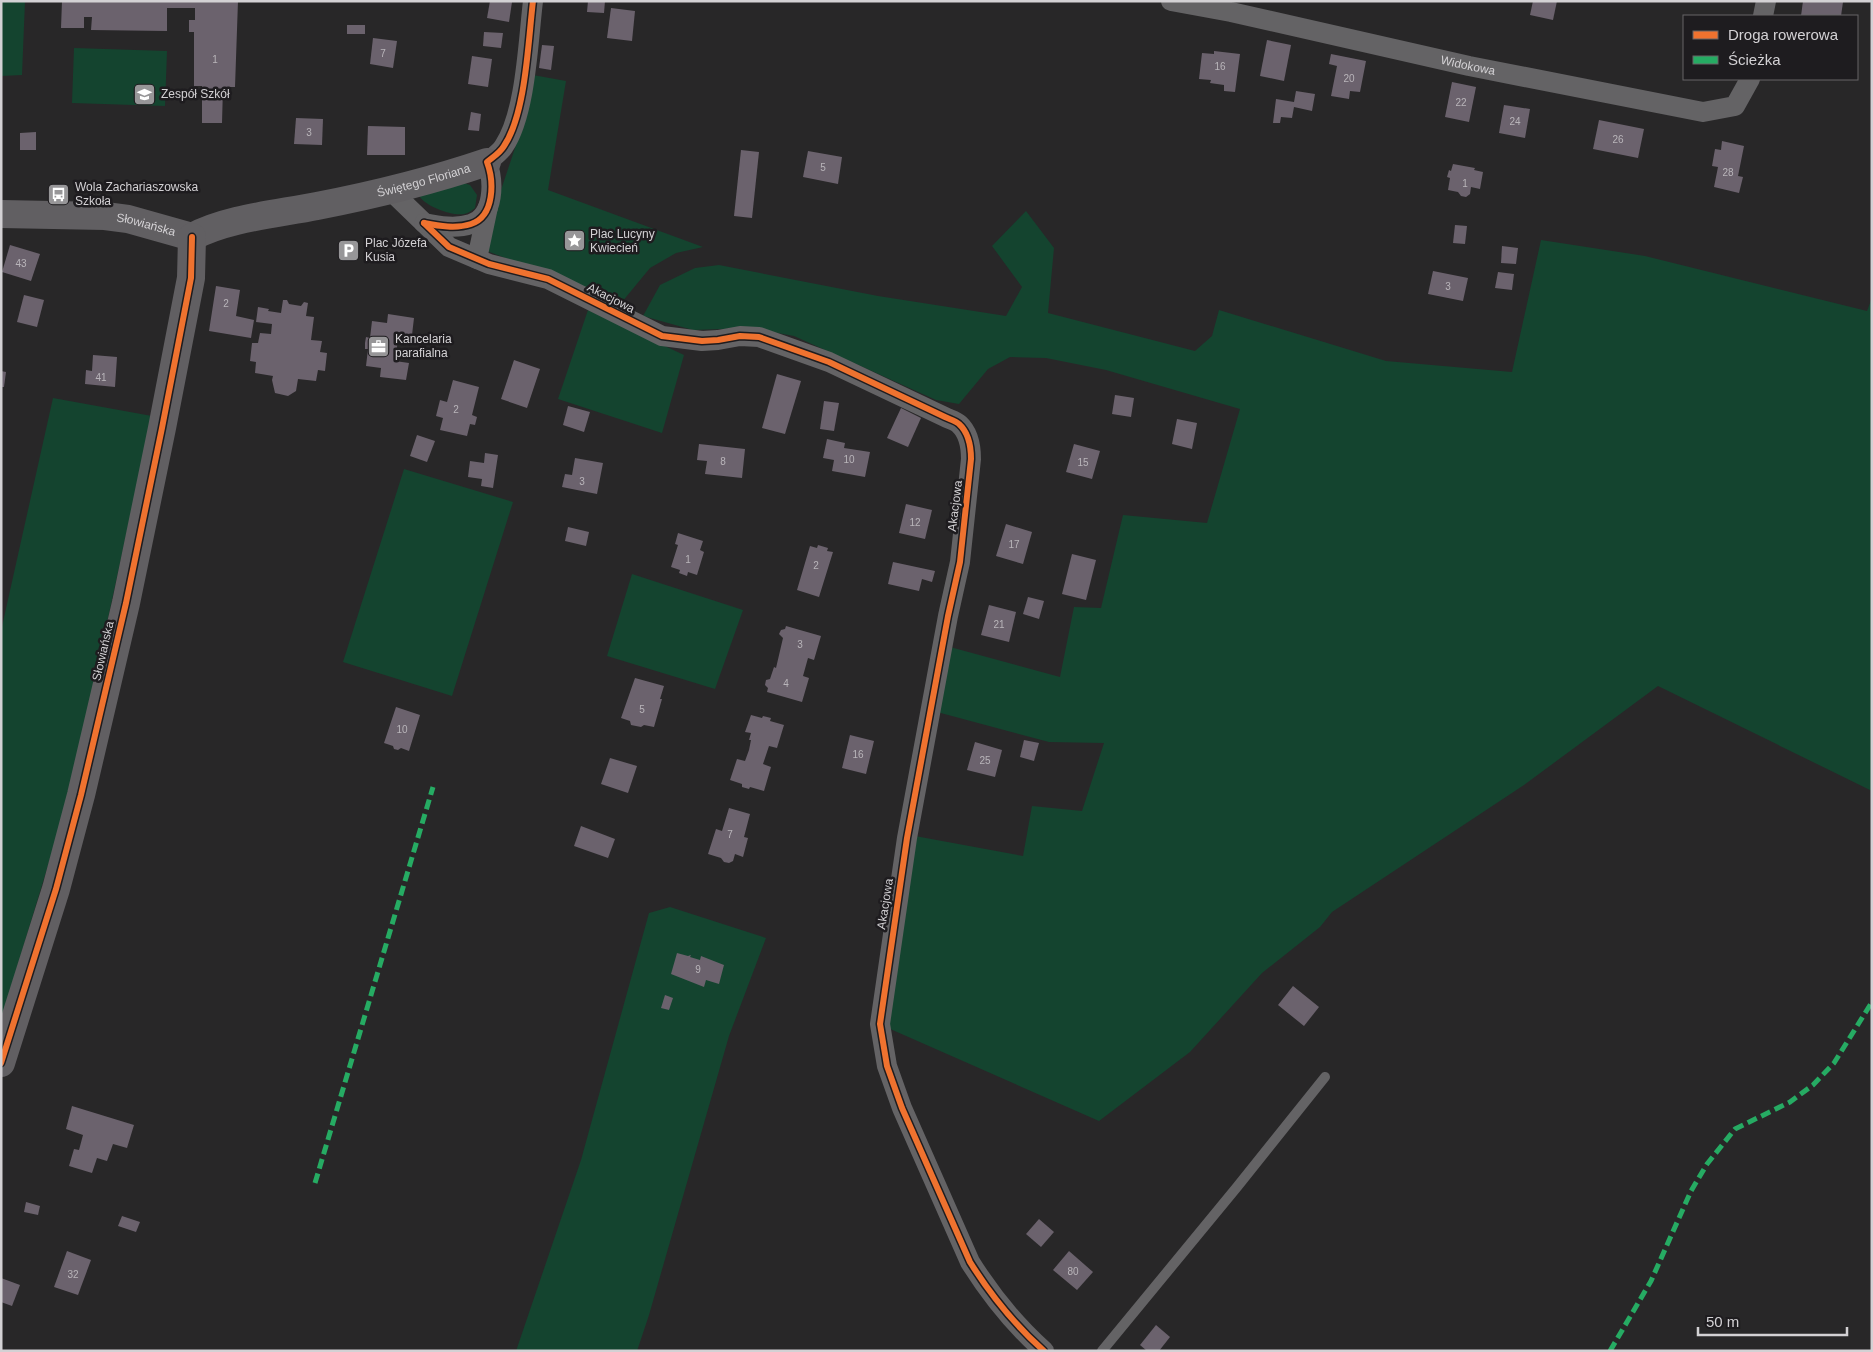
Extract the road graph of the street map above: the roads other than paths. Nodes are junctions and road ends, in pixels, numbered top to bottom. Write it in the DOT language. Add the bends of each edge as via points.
graph roads {
  1 [pos="533,1"];
  2 [pos="1171,1"];
  3 [pos="1766,1"];
  4 [pos="1763,15"];
  5 [pos="1749,80"];
  6 [pos="487,162"];
  7 [pos="390,190"];
  8 [pos="488,207"];
  9 [pos="1,214"];
  10 [pos="424,222"];
  11 [pos="192,237"];
  12 [pos="477,259"];
  13 [pos="1,1063"];
  14 [pos="1325,1076"];
  15 [pos="1044,1351"];
  16 [pos="1102,1351"];
  1 -- 6 [label="street, Świętego Floriana" via="522,93 512,132 504,147"];
  2 -- 5 [label="street, Widokowa" via="1470,66 1703,112 1735,106"];
  3 -- 4 [label="street"];
  6 -- 7 [label="street, Świętego Floriana"];
  6 -- 8 [label="street" via="492,175"];
  7 -- 10 [label="street, Akacjowa"];
  7 -- 11 [label="street, Świętego Floriana" via="222,224"];
  8 -- 10 [label="street" via="472,224 442,226"];
  8 -- 12 [label="street"];
  9 -- 11 [label="street, Słowiańska" via="104,216 128,219"];
  10 -- 12 [label="street, Akacjowa" via="449,247"];
  11 -- 13 [label="street, Słowiańska" via="190,278 122,622 56,889"];
  12 -- 15 [label="street, Akacjowa" via="548,279 662,336 702,341 759,337 784,345 945,416 960,424 966,435 971,446 971,459 960,562 910,821 880,1024 887,1066 902,1108 974,1269 1012,1318"];
  14 -- 16 [label="lane"];
}
